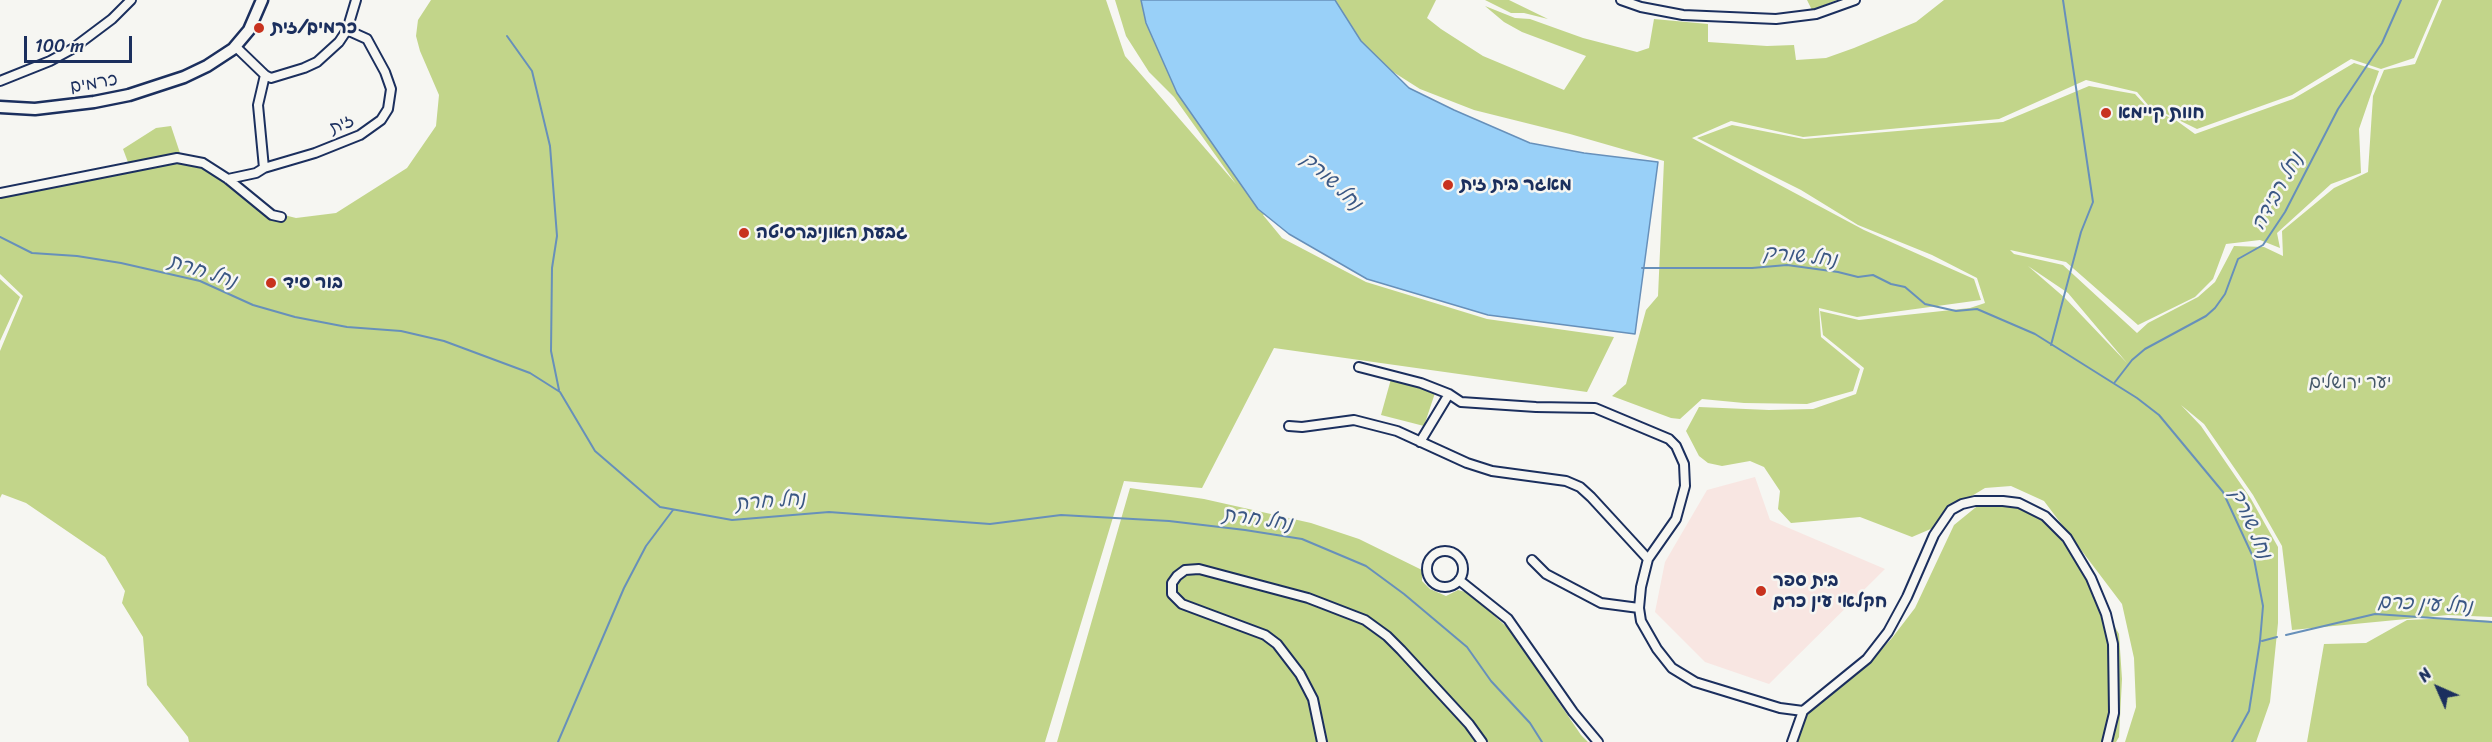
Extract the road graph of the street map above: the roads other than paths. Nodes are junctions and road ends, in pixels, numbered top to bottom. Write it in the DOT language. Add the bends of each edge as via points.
graph roads {
  1 [pos="131,0"];
  2 [pos="262,0"];
  3 [pos="356,0"];
  4 [pos="1621,0"];
  5 [pos="1855,0"];
  6 [pos="347,30"];
  7 [pos="236,47"];
  8 [pos="265,75"];
  9 [pos="0,81"];
  10 [pos="0,106"];
  11 [pos="264,168"];
  12 [pos="228,179"];
  13 [pos="0,193"];
  14 [pos="281,218"];
  15 [pos="1359,367"];
  16 [pos="1449,394"];
  17 [pos="1289,426"];
  18 [pos="1420,442"];
  19 [pos="1648,559"];
  20 [pos="1532,560"];
  21 [pos="1459,580"];
  22 [pos="1639,608"];
  23 [pos="1803,711"];
  24 [pos="1322,742"];
  25 [pos="1482,742"];
  26 [pos="1599,742"];
  27 [pos="1792,742"];
  28 [pos="2107,742"];
  1 -- 9 [label="street" via="72,49"];
  2 -- 7 [label="street, כרמים" via="249,30"];
  3 -- 6 [label="street"];
  4 -- 5 [label="street" via="1683,15 1776,19 1816,14"];
  6 -- 8 [label="street" via="317,62 271,78"];
  6 -- 11 [label="street, זית" via="367,39 386,72 391,89 388,109 381,120 360,135"];
  7 -- 8 [label="street"];
  7 -- 10 [label="street, כרמים" via="184,77 129,94 54,108"];
  8 -- 11 [label="street" via="258,105"];
  11 -- 12 [label="street, זית"];
  12 -- 13 [label="street" via="203,163 177,158"];
  12 -- 14 [label="street"];
  15 -- 16 [label="street"];
  16 -- 18 [label="street"];
  16 -- 19 [label="street" via="1461,402 1595,408 1669,439 1684,464 1684,486 1676,519"];
  17 -- 18 [label="street" via="1354,420 1397,431"];
  18 -- 19 [label="street" via="1467,464 1566,481 1580,487"];
  19 -- 22 [label="street"];
  20 -- 22 [label="street" via="1546,574 1601,603"];
  21 -- 21 [label="street" via="1463,568 1459,557 1448,551 1432,557 1427,568 1431,580 1443,586"];
  21 -- 26 [label="street" via="1508,619 1573,712"];
  22 -- 23 [label="street" via="1641,621 1672,668 1695,681 1780,708"];
  23 -- 27 [label="street"];
  23 -- 28 [label="street" via="1867,659 1883,640 1934,535 1951,510 1975,501 2003,501 2019,503 2045,516 2067,538 2091,578 2113,644 2114,713"];
  24 -- 25 [label="street" via="1313,699 1277,644 1265,635 1182,604 1172,594 1177,576 1185,570 1199,569 1308,598 1365,620 1401,650"];
}
